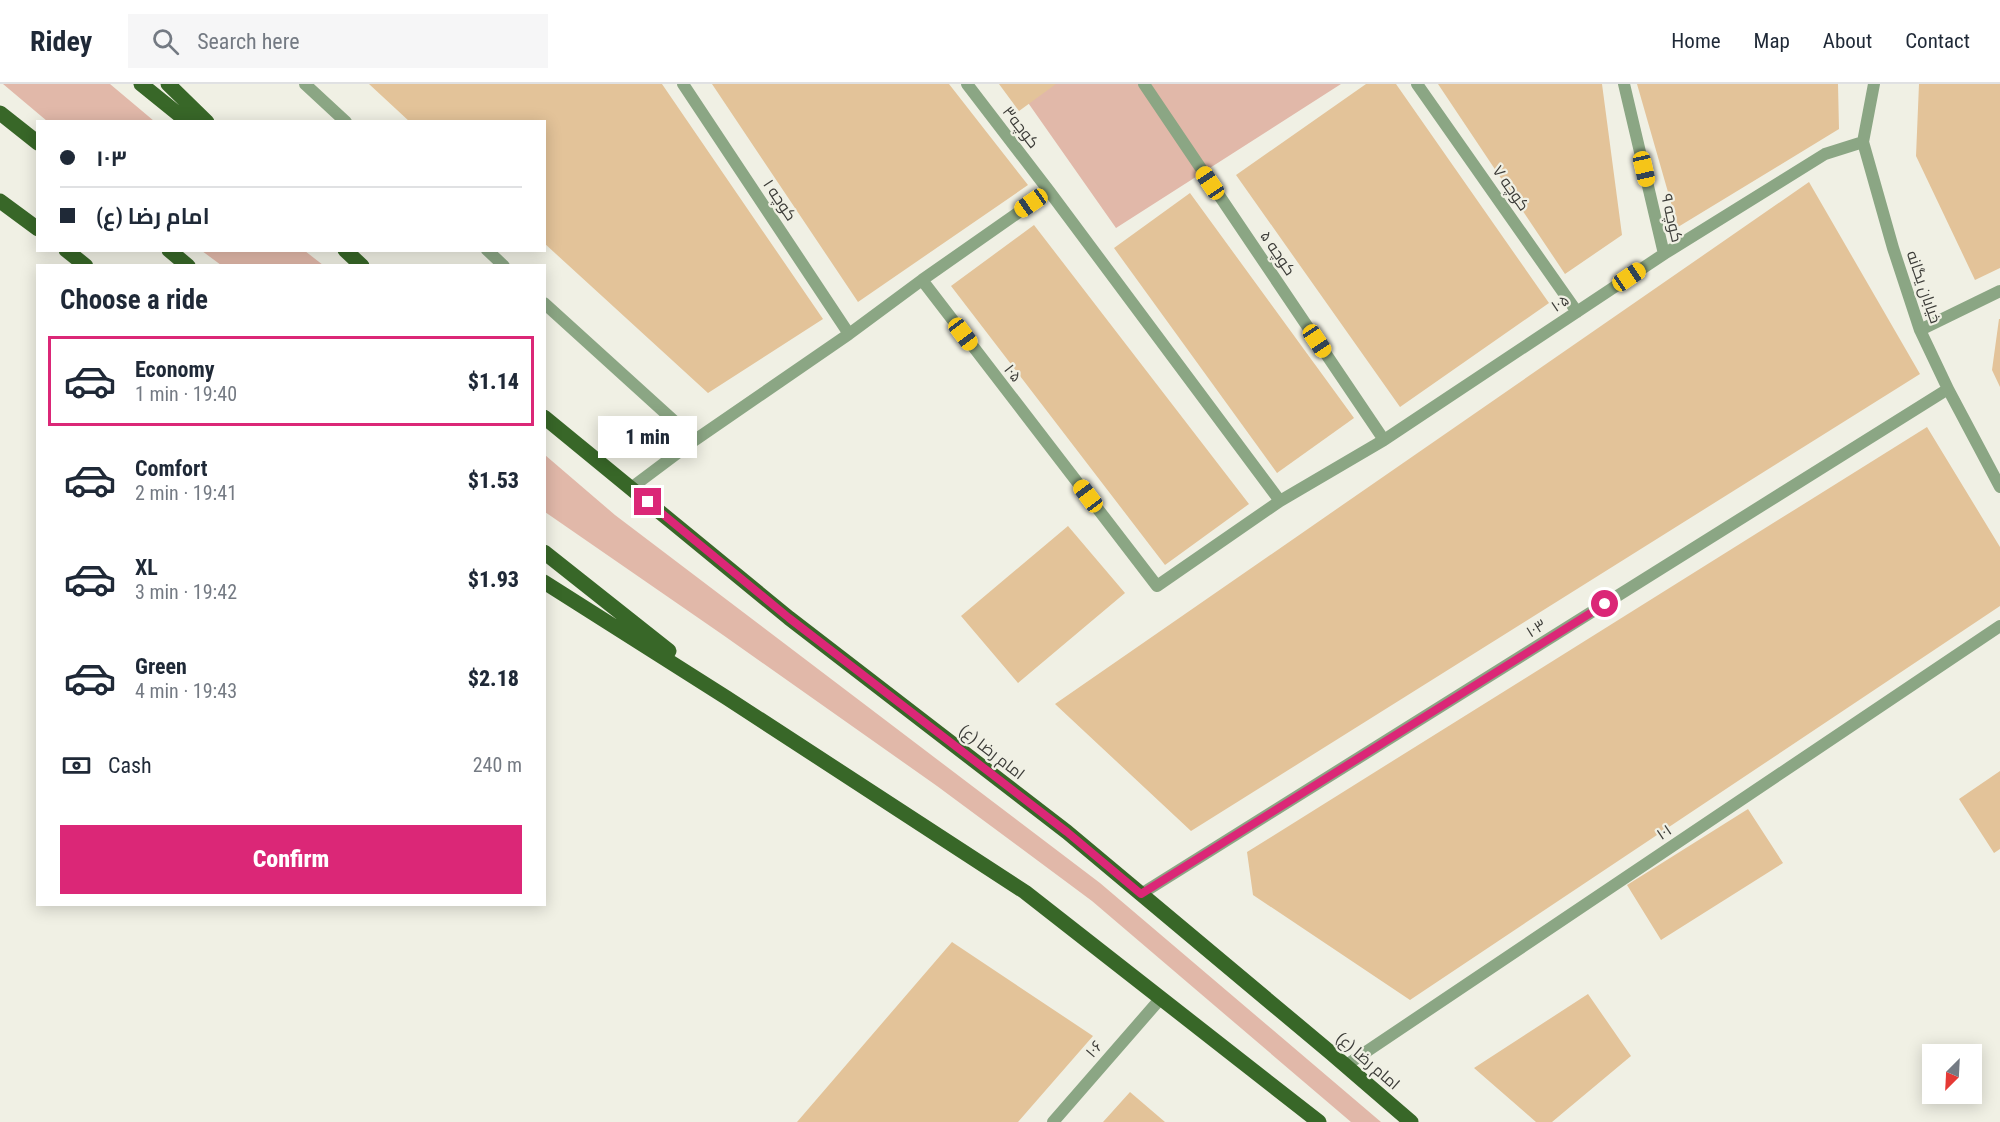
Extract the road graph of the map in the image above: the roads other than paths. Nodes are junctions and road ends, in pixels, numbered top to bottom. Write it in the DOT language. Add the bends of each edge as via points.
graph roads {
  1 [pos="141,84"];
  2 [pos="168,84"];
  3 [pos="305,84"];
  4 [pos="684,84"];
  5 [pos="967,84"];
  6 [pos="1144,84"];
  7 [pos="1417,84"];
  8 [pos="1624,84"];
  9 [pos="1874,84"];
  10 [pos="0,113"];
  11 [pos="186,120"];
  12 [pos="205,120"];
  13 [pos="344,120"];
  14 [pos="36,141"];
  15 [pos="1863,142"];
  16 [pos="1049,191"];
  17 [pos="0,201"];
  18 [pos="36,228"];
  19 [pos="68,252"];
  20 [pos="171,252"];
  21 [pos="347,252"];
  22 [pos="489,252"];
  23 [pos="1664,254"];
  24 [pos="84,264"];
  25 [pos="186,264"];
  26 [pos="360,264"];
  27 [pos="502,264"];
  28 [pos="922,280"];
  29 [pos="2000,291"];
  30 [pos="546,305"];
  31 [pos="1577,312"];
  32 [pos="1920,330"];
  33 [pos="849,334"];
  34 [pos="1948,389"];
  35 [pos="546,419"];
  36 [pos="694,440"];
  37 [pos="1384,440"];
  38 [pos="2000,487"];
  39 [pos="631,488"];
  40 [pos="1280,501"];
  41 [pos="546,554"];
  42 [pos="546,583"];
  43 [pos="2000,626"];
  44 [pos="727,698"];
  45 [pos="1141,894"];
  46 [pos="1161,998"];
  47 [pos="1345,1066"];
  48 [pos="1053,1122"];
  49 [pos="1319,1122"];
  50 [pos="1410,1122"];
  1 -- 11 [label="main road"];
  2 -- 12 [label="main road"];
  3 -- 13 [label="street"];
  4 -- 33 [label="street, کوچه ۱"];
  5 -- 16 [label="street, کوچه۳"];
  6 -- 37 [label="street, کوچه ۵"];
  7 -- 31 [label="street, کوچه ۷"];
  8 -- 23 [label="street, کوچه ۹"];
  9 -- 15 [label="street, خیابان یگانه"];
  10 -- 14 [label="main road"];
  15 -- 23 [label="street, ۱۰۵" via="1825,154"];
  15 -- 32 [label="street, خیابان یگانه"];
  16 -- 28 [label="street"];
  16 -- 40 [label="street"];
  17 -- 18 [label="main road"];
  19 -- 24 [label="main road"];
  20 -- 25 [label="main road"];
  21 -- 26 [label="main road"];
  22 -- 27 [label="street"];
  23 -- 31 [label="street, ۱۰۵"];
  28 -- 33 [label="street"];
  28 -- 40 [label="street, ۱۰۵" via="1157,586"];
  29 -- 32 [label="street"];
  30 -- 36 [label="street"];
  31 -- 37 [label="street, ۱۰۵"];
  32 -- 34 [label="street, خیابان یگانه"];
  33 -- 36 [label="street"];
  34 -- 38 [label="street, خیابان یگانه"];
  34 -- 45 [label="street, ۱۰۳"];
  35 -- 39 [label="main road, امام رضا (ع)"];
  36 -- 39 [label="street"];
  37 -- 40 [label="street, ۱۰۵"];
  39 -- 45 [label="main road, امام رضا (ع)" via="789,618 1067,832"];
  41 -- 44 [label="main road"];
  42 -- 44 [label="main road"];
  43 -- 47 [label="street, ۱۰۱"];
  44 -- 46 [label="main road" via="1025,892"];
  45 -- 47 [label="main road, امام رضا (ع)"];
  46 -- 48 [label="street, ۱۰۶"];
  46 -- 49 [label="main road"];
  47 -- 50 [label="main road, امام رضا (ع)"];
}
